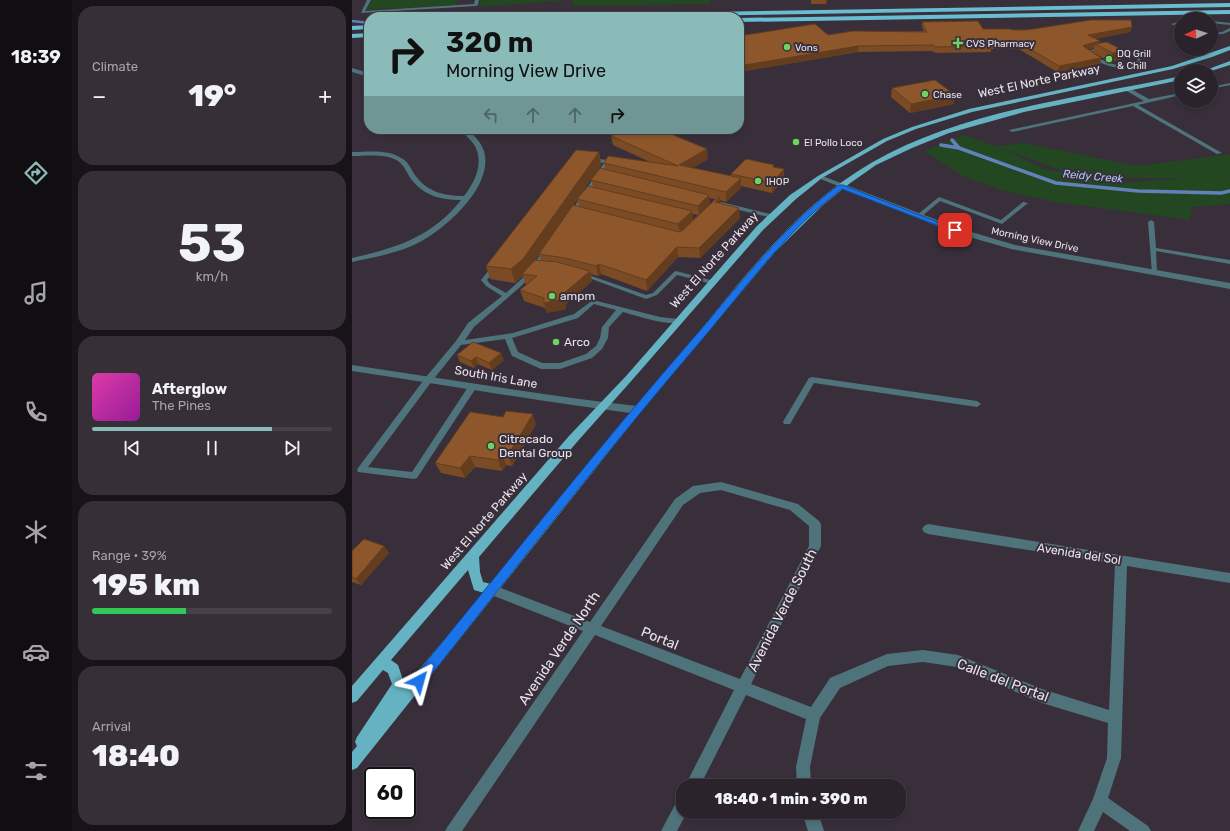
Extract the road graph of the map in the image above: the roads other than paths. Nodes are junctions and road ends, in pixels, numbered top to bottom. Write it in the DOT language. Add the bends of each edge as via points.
graph roads {
  1 [pos="369,0"];
  2 [pos="477,0"];
  3 [pos="1230,4"];
  4 [pos="1230,12"];
  5 [pos="744,13"];
  6 [pos="744,21"];
  7 [pos="1218,23"];
  8 [pos="1230,24"];
  9 [pos="364,27"];
  10 [pos="352,28"];
  11 [pos="1230,29"];
  12 [pos="1218,33"];
  13 [pos="364,35"];
  14 [pos="352,36"];
  15 [pos="1107,48"];
  16 [pos="1230,48"];
  17 [pos="1139,59"];
  18 [pos="1230,63"];
  19 [pos="1218,67"];
  20 [pos="352,70"];
  21 [pos="364,73"];
  22 [pos="1174,79"];
  23 [pos="1230,84"];
  24 [pos="1218,87"];
  25 [pos="1128,89"];
  26 [pos="1174,95"];
  27 [pos="1148,101"];
  28 [pos="1134,104"];
  29 [pos="1012,130"];
  30 [pos="468,134"];
  31 [pos="1219,153"];
  32 [pos="352,154"];
  33 [pos="582,160"];
  34 [pos="600,174"];
  35 [pos="608,176"];
  36 [pos="820,177"];
  37 [pos="841,186"];
  38 [pos="588,192"];
  39 [pos="595,194"];
  40 [pos="467,198"];
  41 [pos="710,201"];
  42 [pos="717,202"];
  43 [pos="1025,203"];
  44 [pos="574,211"];
  45 [pos="708,211"];
  46 [pos="582,213"];
  47 [pos="772,216"];
  48 [pos="919,216"];
  49 [pos="570,217"];
  50 [pos="1151,222"];
  51 [pos="552,241"];
  52 [pos="1153,249"];
  53 [pos="352,260"];
  54 [pos="498,262"];
  55 [pos="1230,262"];
  56 [pos="574,272"];
  57 [pos="1154,272"];
  58 [pos="712,282"];
  59 [pos="1230,286"];
  60 [pos="506,296"];
  61 [pos="620,309"];
  62 [pos="678,321"];
  63 [pos="508,336"];
  64 [pos="459,343"];
  65 [pos="352,368"];
  66 [pos="429,379"];
  67 [pos="473,386"];
  68 [pos="977,404"];
  69 [pos="604,405"];
  70 [pos="637,410"];
  71 [pos="787,422"];
  72 [pos="697,489"];
  73 [pos="928,529"];
  74 [pos="473,555"];
  75 [pos="1120,561"];
  76 [pos="1230,578"];
  77 [pos="493,590"];
  78 [pos="593,628"];
  79 [pos="382,661"];
  80 [pos="743,688"];
  81 [pos="352,696"];
  82 [pos="814,715"];
  83 [pos="1116,719"];
  84 [pos="352,757"];
  85 [pos="352,763"];
  86 [pos="696,779"];
  87 [pos="804,779"];
  88 [pos="1100,801"];
  89 [pos="676,818"];
  90 [pos="812,819"];
  91 [pos="453,831"];
  92 [pos="669,831"];
  93 [pos="816,831"];
  94 [pos="1086,831"];
  95 [pos="1143,831"];
  1 -- 2 [label="lane" via="362,12 476,5"];
  3 -- 5 [label="highway"];
  4 -- 6 [label="highway"];
  7 -- 8 [label="lane"];
  9 -- 10 [label="highway"];
  11 -- 12 [label="lane"];
  13 -- 14 [label="highway"];
  15 -- 17 [label="lane" via="1085,52 1113,68 1136,65 1142,62"];
  16 -- 36 [label="main road, West El Norte Parkway" via="1174,67 992,105 943,118 884,140"];
  18 -- 19 [label="main road"];
  20 -- 21 [label="street"];
  22 -- 25 [label="main road"];
  23 -- 24 [label="lane"];
  25 -- 27 [label="lane"];
  25 -- 37 [label="main road" via="1021,111 958,128 910,146"];
  26 -- 27 [label="lane"];
  27 -- 28 [label="lane"];
  28 -- 29 [label="lane"];
  28 -- 31 [label="lane"];
  30 -- 40 [label="street" via="474,139 482,157 480,178"];
  32 -- 40 [label="street" via="387,155 402,160 420,187 428,192 452,198"];
  33 -- 34 [label="lane" via="608,162"];
  34 -- 35 [label="lane"];
  34 -- 38 [label="lane"];
  36 -- 37 [label="street, Morning View Drive"];
  36 -- 47 [label="main road, West El Norte Parkway"];
  37 -- 48 [label="street, Morning View Drive"];
  37 -- 70 [label="main road" via="810,211 792,230"];
  38 -- 39 [label="lane"];
  38 -- 44 [label="lane"];
  40 -- 53 [label="street" via="430,234 396,250"];
  41 -- 42 [label="lane"];
  42 -- 45 [label="lane"];
  42 -- 47 [label="lane"];
  43 -- 48 [label="lane" via="1002,222 939,199"];
  44 -- 46 [label="lane"];
  44 -- 49 [label="lane"];
  47 -- 58 [label="main road, West El Norte Parkway"];
  48 -- 57 [label="street, Morning View Drive" via="955,230 1014,247"];
  50 -- 52 [label="lane"];
  51 -- 60 [label="lane" via="538,267"];
  52 -- 55 [label="lane"];
  52 -- 57 [label="lane"];
  54 -- 60 [label="lane" via="484,280 488,286"];
  56 -- 58 [label="lane" via="646,297 655,294 676,273"];
  57 -- 59 [label="street, Morning View Drive"];
  58 -- 62 [label="main road, West El Norte Parkway"];
  60 -- 64 [label="lane" via="471,325"];
  61 -- 62 [label="lane"];
  61 -- 63 [label="lane" via="593,302 576,316"];
  61 -- 63 [label="lane" via="606,328 599,347 589,356 560,366 541,366 515,354"];
  62 -- 69 [label="main road, West El Norte Parkway"];
  63 -- 64 [label="lane"];
  64 -- 66 [label="lane"];
  65 -- 66 [label="street, South Iris Lane"];
  66 -- 67 [label="street, South Iris Lane"];
  66 -- 67 [label="lane" via="361,470 414,476"];
  67 -- 69 [label="street, South Iris Lane" via="547,400"];
  68 -- 71 [label="lane" via="812,380"];
  69 -- 70 [label="street, South Iris Lane"];
  69 -- 74 [label="main road, West El Norte Parkway"];
  70 -- 77 [label="main road"];
  72 -- 78 [label="street, Avenida Verde North" via="679,502"];
  72 -- 80 [label="street, Avenida Verde South" via="721,486 794,507 815,524 815,546"];
  73 -- 75 [label="street, Avenida del Sol"];
  74 -- 77 [label="main road" via="478,586"];
  74 -- 79 [label="main road, West El Norte Parkway"];
  75 -- 76 [label="street, Avenida del Sol"];
  75 -- 83 [label="street"];
  77 -- 78 [label="street, Portal"];
  77 -- 85 [label="main road"];
  78 -- 80 [label="street, Portal"];
  78 -- 91 [label="street, Avenida Verde North"];
  79 -- 81 [label="main road, West El Norte Parkway"];
  79 -- 84 [label="main road" via="393,669 399,685"];
  80 -- 82 [label="street, Portal"];
  80 -- 86 [label="street, Avenida Verde South"];
  82 -- 83 [label="street, Calle del Portal" via="835,683 887,660 923,656 958,661 1042,696"];
  82 -- 87 [label="street, Calle del Portal" via="803,767"];
  83 -- 88 [label="street" via="1114,758"];
  88 -- 94 [label="street"];
  88 -- 95 [label="street"];
  89 -- 92 [label="street"];
  90 -- 93 [label="street"];
}
